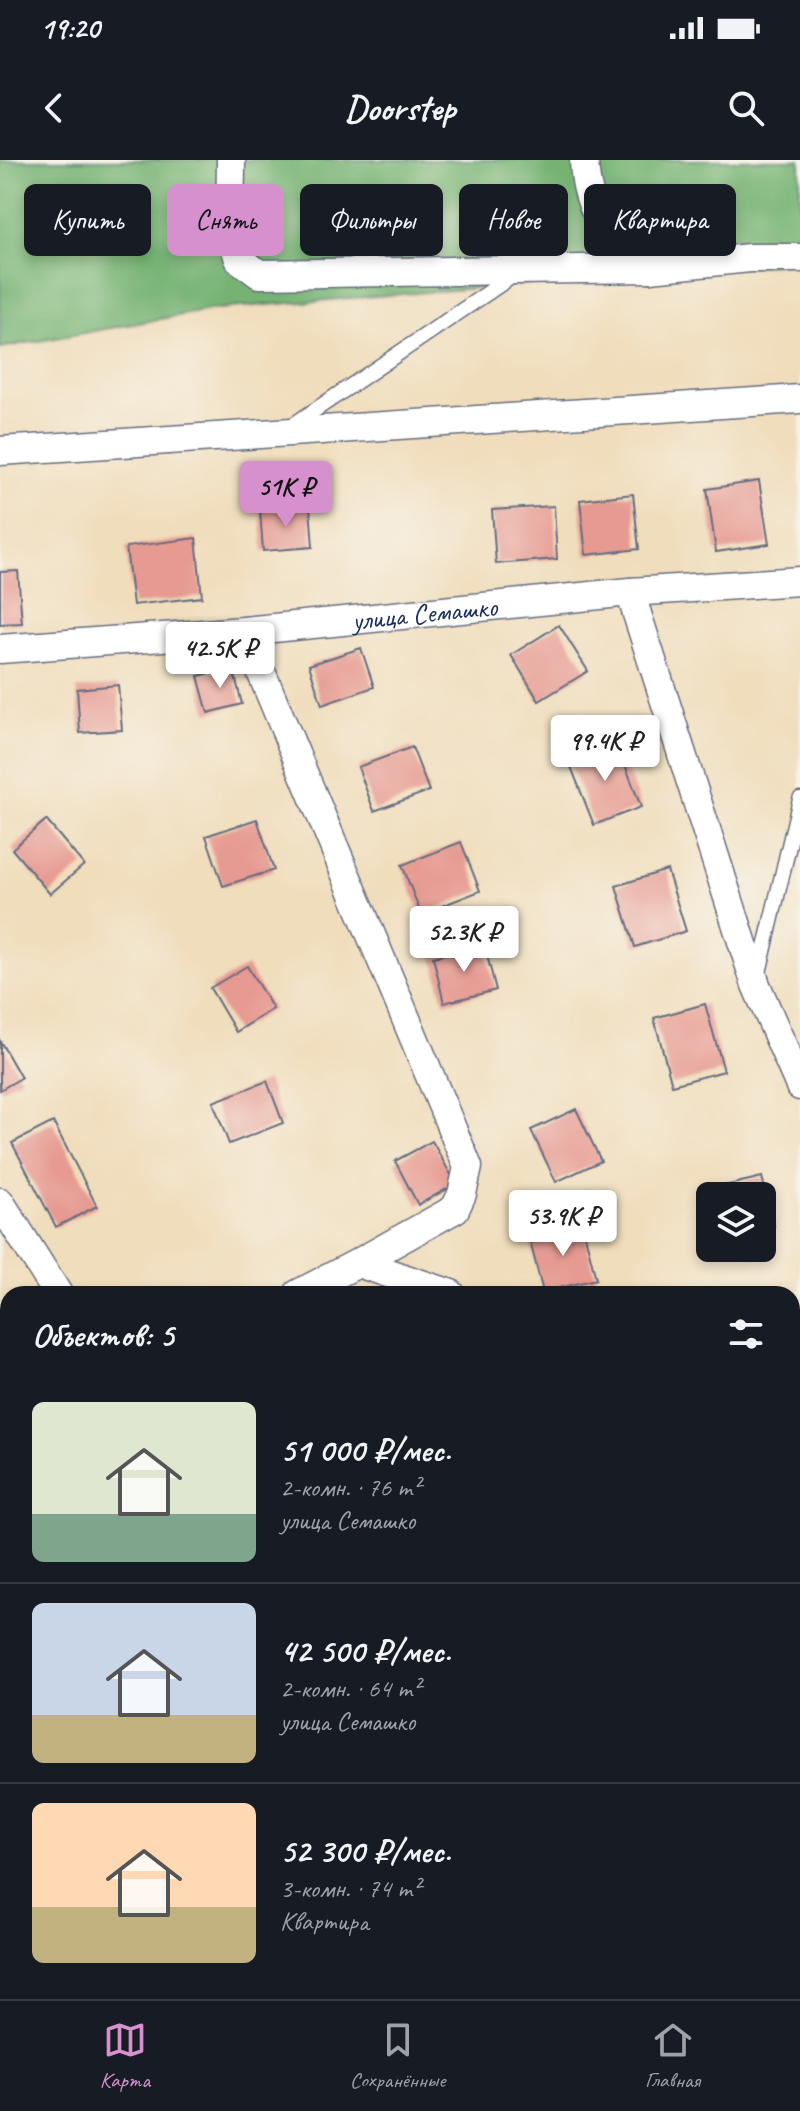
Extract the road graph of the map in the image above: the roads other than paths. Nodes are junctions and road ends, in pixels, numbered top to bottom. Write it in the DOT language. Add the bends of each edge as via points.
graph roads {
  1 [pos="231,160"];
  2 [pos="584,160"];
  3 [pos="800,258"];
  4 [pos="650,268"];
  5 [pos="521,270"];
  6 [pos="800,399"];
  7 [pos="281,433"];
  8 [pos="0,451"];
  9 [pos="800,581"];
  10 [pos="630,592"];
  11 [pos="244,631"];
  12 [pos="0,649"];
  13 [pos="800,799"];
  14 [pos="756,985"];
  15 [pos="800,1086"];
  16 [pos="0,1202"];
  17 [pos="358,1263"];
  18 [pos="53,1286"];
  19 [pos="313,1286"];
  20 [pos="427,1286"];
  1 -- 5 [label="street" via="230,231 239,259 259,274"];
  2 -- 4 [label="street" via="591,207 612,238"];
  3 -- 4 [label="street"];
  4 -- 5 [label="street"];
  5 -- 7 [label="lane"];
  6 -- 7 [label="street"];
  7 -- 8 [label="street"];
  9 -- 10 [label="street, улица Семашко"];
  10 -- 11 [label="street, улица Семашко"];
  10 -- 14 [label="street"];
  11 -- 12 [label="street, улица Семашко"];
  11 -- 17 [label="street" via="468,1167 455,1209"];
  13 -- 14 [label="lane"];
  14 -- 15 [label="street"];
  16 -- 18 [label="street"];
  17 -- 19 [label="street"];
  17 -- 20 [label="street"];
}
